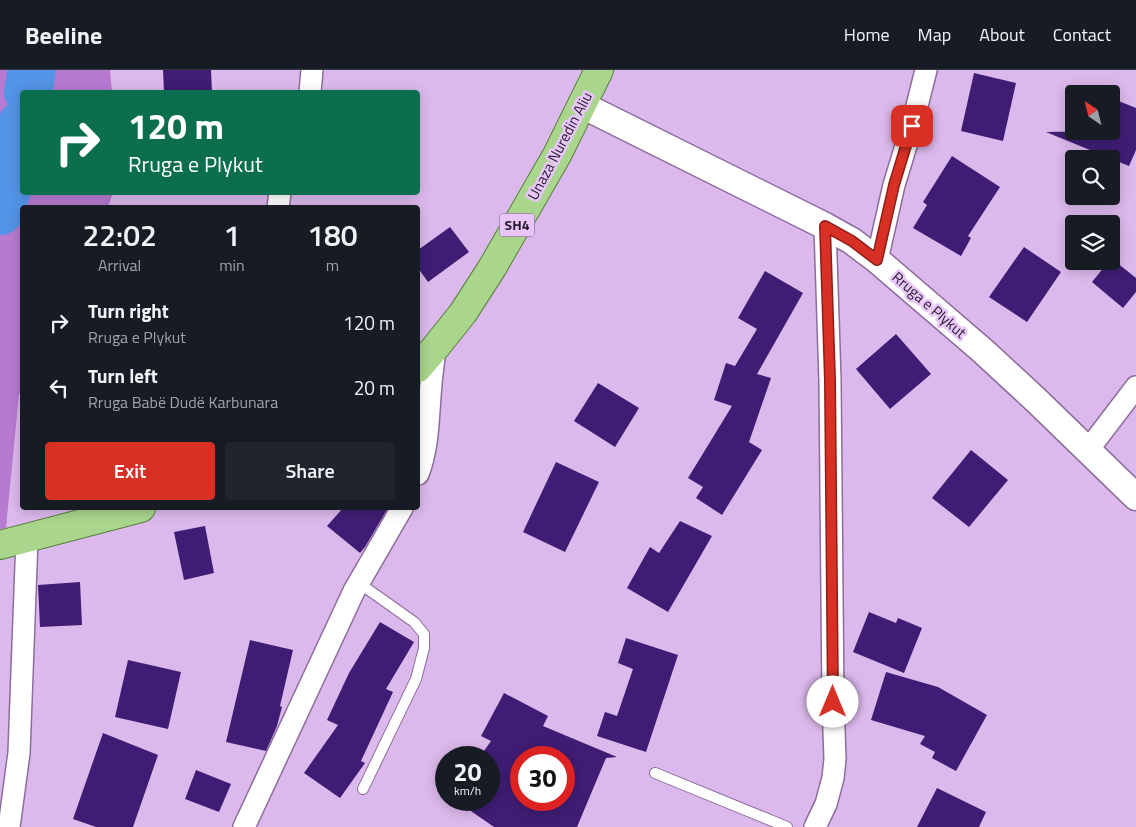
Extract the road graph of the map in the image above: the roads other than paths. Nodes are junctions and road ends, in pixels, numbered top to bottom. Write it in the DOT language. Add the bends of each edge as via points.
graph roads {
  1 [pos="312,70"];
  2 [pos="599,70"];
  3 [pos="926,70"];
  4 [pos="310,90"];
  5 [pos="582,104"];
  6 [pos="825,226"];
  7 [pos="877,260"];
  8 [pos="436,348"];
  9 [pos="420,366"];
  10 [pos="1136,387"];
  11 [pos="1088,450"];
  12 [pos="420,469"];
  13 [pos="1136,497"];
  14 [pos="132,510"];
  15 [pos="401,510"];
  16 [pos="11,542"];
  17 [pos="359,582"];
  18 [pos="655,773"];
  19 [pos="364,789"];
  20 [pos="9,827"];
  21 [pos="244,827"];
  22 [pos="787,827"];
  23 [pos="815,827"];
  1 -- 4 [label="street"];
  2 -- 5 [label="main road, Unaza Nuredin Aliu / SH4"];
  3 -- 7 [label="street"];
  5 -- 6 [label="street, Rruga e Plykut"];
  5 -- 8 [label="main road, Unaza Nuredin Aliu / SH4" via="492,268"];
  6 -- 7 [label="street, Rruga e Plykut"];
  6 -- 23 [label="street" via="835,759 826,804"];
  7 -- 11 [label="street, Rruga e Plykut" via="983,351"];
  8 -- 9 [label="main road, Unaza Nuredin Aliu / SH4"];
  8 -- 12 [label="street"];
  10 -- 11 [label="street"];
  11 -- 13 [label="street, Rruga e Plykut"];
  14 -- 16 [label="main road"];
  15 -- 17 [label="street"];
  16 -- 20 [label="street" via="19,754"];
  17 -- 19 [label="lane" via="414,622 424,634 416,679"];
  17 -- 21 [label="street"];
  18 -- 22 [label="lane"];
}
